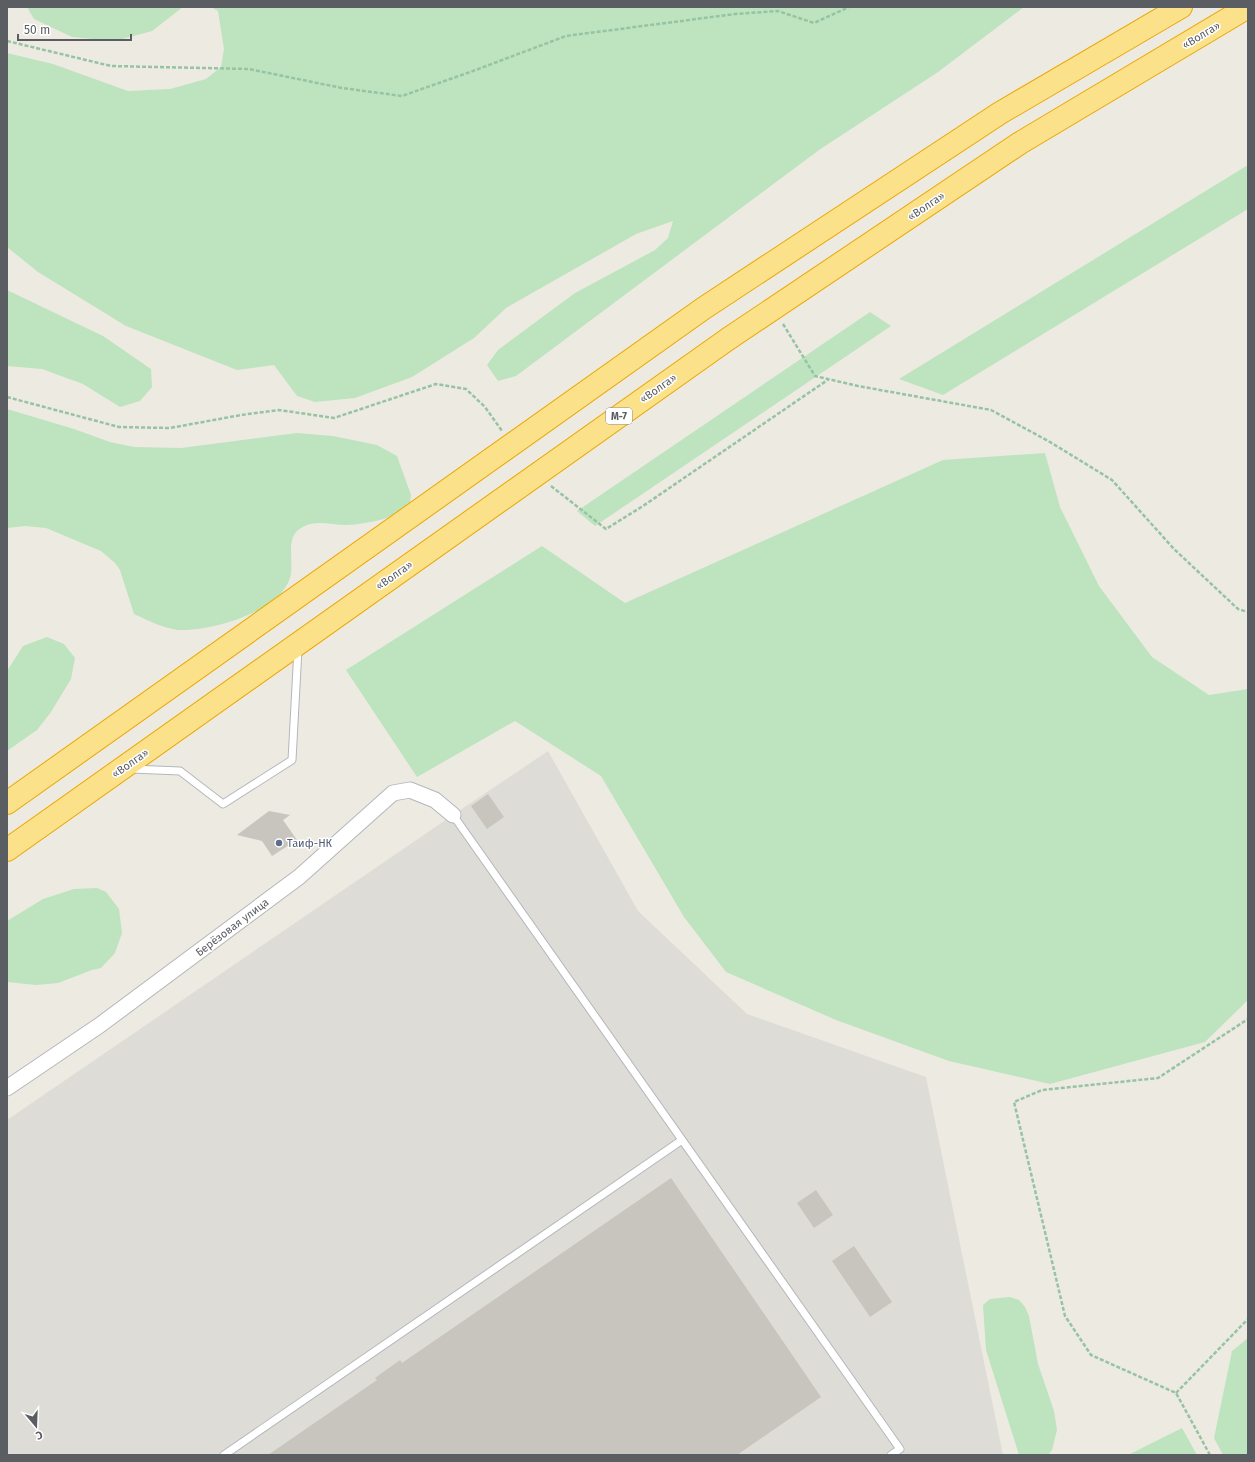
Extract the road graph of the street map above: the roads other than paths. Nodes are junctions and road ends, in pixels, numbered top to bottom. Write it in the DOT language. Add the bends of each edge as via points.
graph roads {
  1 [pos="1181,7"];
  2 [pos="1248,7"];
  3 [pos="299,643"];
  4 [pos="121,768"];
  5 [pos="7,802"];
  6 [pos="453,815"];
  7 [pos="7,850"];
  8 [pos="7,1088"];
  9 [pos="682,1140"];
  10 [pos="902,1452"];
  11 [pos="224,1455"];
  12 [pos="891,1455"];
  1 -- 5 [label="highway" via="1000,113 704,308"];
  2 -- 3 [label="highway, «Волга» / М-7" via="1020,143 773,308"];
  3 -- 4 [label="highway, «Волга» / М-7"];
  3 -- 4 [label="lane" via="292,760 223,804 180,771"];
  4 -- 7 [label="highway, «Волга» / М-7"];
  6 -- 8 [label="street, Берёзовая улица" via="435,800 410,790 393,793 299,877 100,1025"];
  6 -- 9 [label="lane"];
  9 -- 10 [label="lane"];
  9 -- 11 [label="lane"];
  10 -- 12 [label="lane"];
}
